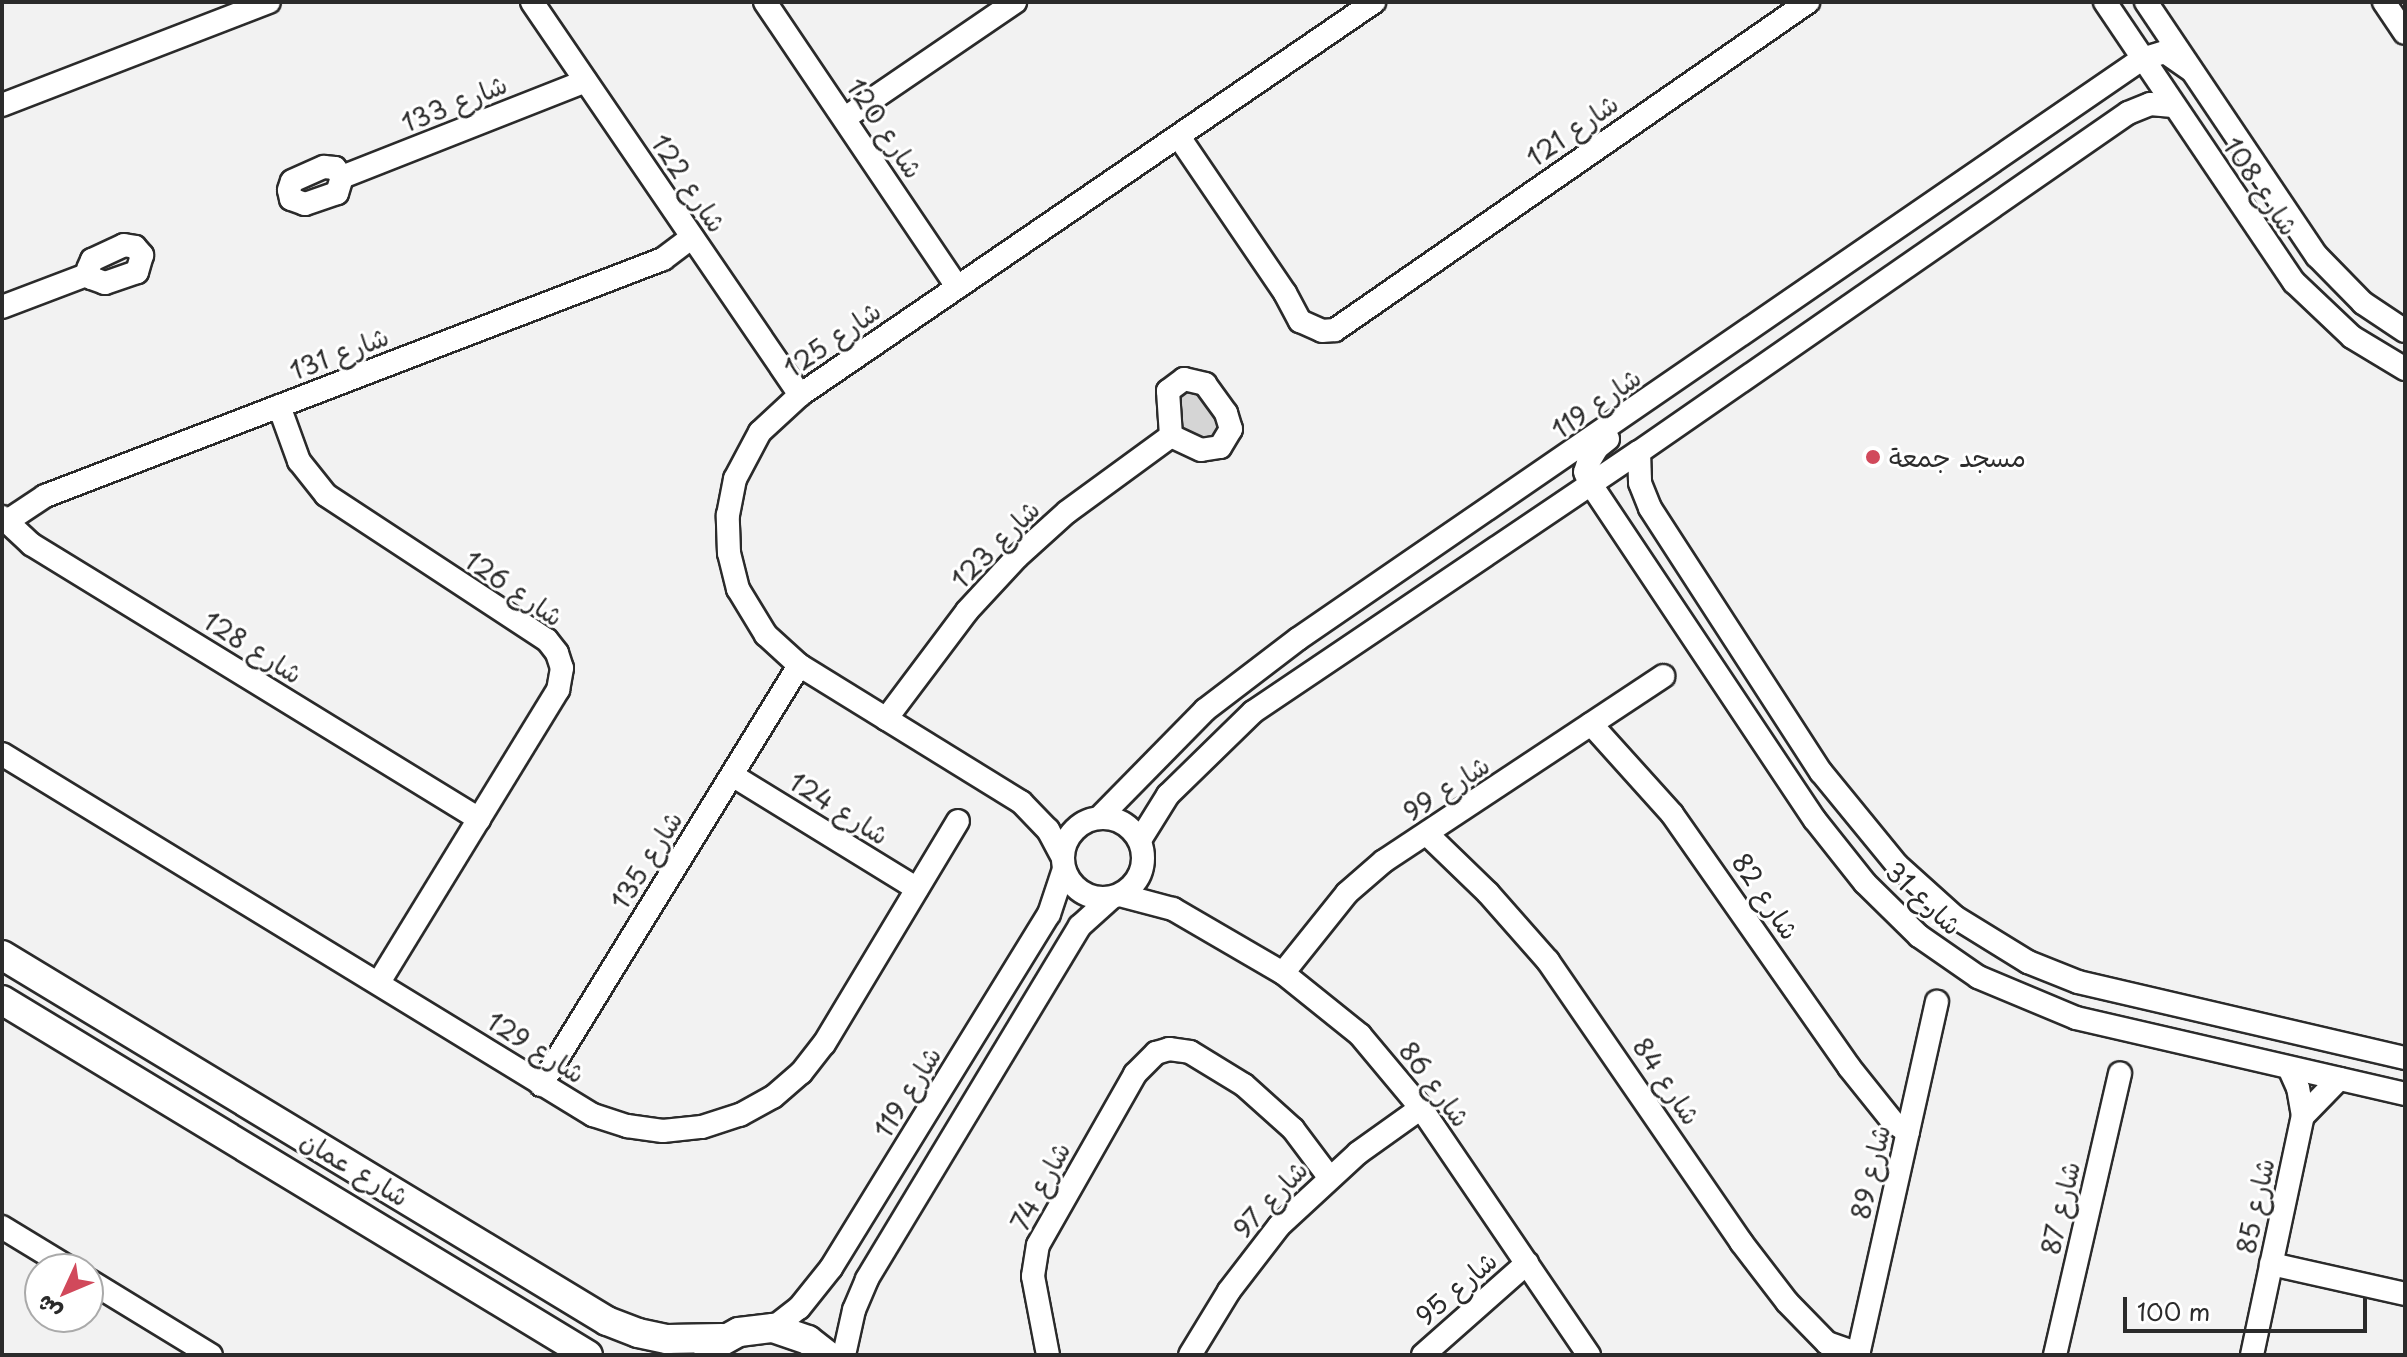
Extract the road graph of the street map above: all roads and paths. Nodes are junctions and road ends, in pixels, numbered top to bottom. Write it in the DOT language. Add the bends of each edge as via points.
graph roads {
  1 [pos="269,2"];
  2 [pos="532,2"];
  3 [pos="765,2"];
  4 [pos="1374,2"];
  5 [pos="1808,2"];
  6 [pos="2105,2"];
  7 [pos="2146,2"];
  8 [pos="1004,5"];
  9 [pos="2142,59"];
  10 [pos="2191,70"];
  11 [pos="586,81"];
  12 [pos="2,105"];
  13 [pos="2173,106"];
  14 [pos="845,118"];
  15 [pos="1179,137"];
  16 [pos="342,177"];
  17 [pos="1940,200"];
  18 [pos="692,237"];
  19 [pos="1907,264"];
  20 [pos="89,274"];
  21 [pos="957,287"];
  22 [pos="2,307"];
  23 [pos="2405,331"];
  24 [pos="2405,369"];
  25 [pos="800,395"];
  26 [pos="279,406"];
  27 [pos="1640,406"];
  28 [pos="1171,436"];
  29 [pos="1639,452"];
  30 [pos="1590,483"];
  31 [pos="4,520"];
  32 [pos="799,665"];
  33 [pos="1663,676"];
  34 [pos="886,719"];
  35 [pos="1591,724"];
  36 [pos="1757,732"];
  37 [pos="2,754"];
  38 [pos="732,775"];
  39 [pos="1843,801"];
  40 [pos="1021,802"];
  41 [pos="479,819"];
  42 [pos="1093,819"];
  43 [pos="958,821"];
  44 [pos="1427,834"];
  45 [pos="1142,849"];
  46 [pos="1063,862"];
  47 [pos="917,889"];
  48 [pos="1116,896"];
  49 [pos="1173,909"];
  50 [pos="2,955"];
  51 [pos="1283,973"];
  52 [pos="379,982"];
  53 [pos="2,1000"];
  54 [pos="1937,1002"];
  55 [pos="2405,1058"];
  56 [pos="2289,1068"];
  57 [pos="2120,1073"];
  58 [pos="2339,1079"];
  59 [pos="541,1085"];
  60 [pos="2405,1094"];
  61 [pos="1915,1102"];
  62 [pos="1884,1106"];
  63 [pos="1421,1108"];
  64 [pos="2303,1116"];
  65 [pos="1908,1132"];
  66 [pos="1329,1177"];
  67 [pos="2,1227"];
  68 [pos="45,1253"];
  69 [pos="1527,1263"];
  70 [pos="2271,1264"];
  71 [pos="104,1290"];
  72 [pos="2405,1294"];
  73 [pos="773,1328"];
  74 [pos="712,1347"];
  75 [pos="1858,1354"];
  76 [pos="211,1355"];
  77 [pos="588,1355"];
  78 [pos="827,1355"];
  79 [pos="844,1355"];
  80 [pos="1048,1355"];
  81 [pos="1190,1355"];
  82 [pos="1423,1355"];
  83 [pos="1589,1355"];
  84 [pos="2055,1355"];
  85 [pos="2252,1355"];
  1 -- 12 [label="street"];
  2 -- 11 [label="street, شارع 122"];
  3 -- 14 [label="street, شارع 120"];
  4 -- 15 [label="street, شارع 125"];
  5 -- 15 [label="street, شارع 121" via="1369,304 1337,318 1310,314 1285,293"];
  6 -- 9 [label="street, شارع 108"];
  7 -- 10 [label="street, شارع 108"];
  8 -- 14 [label="street"];
  9 -- 10 [label="street" via="2165,52"];
  9 -- 13 [label="street, شارع 108"];
  9 -- 17 [label="street, شارع 119"];
  10 -- 23 [label="street, شارع 108" via="2317,256 2363,303"];
  11 -- 16 [label="street, شارع 133"];
  11 -- 18 [label="street, شارع 122"];
  13 -- 19 [label="street" via="2150,104 2128,113"];
  13 -- 24 [label="street, شارع 108" via="2294,282 2352,337"];
  14 -- 21 [label="street, شارع 120"];
  15 -- 21 [label="street, شارع 125"];
  17 -- 19 [label="street" via="1957,202 1958,214"];
  17 -- 27 [label="street, شارع 119"];
  18 -- 25 [label="street, شارع 122"];
  18 -- 26 [label="street, شارع 131" via="663,259"];
  19 -- 29 [label="street"];
  20 -- 22 [label="street"];
  21 -- 25 [label="street, شارع 125"];
  25 -- 32 [label="street, شارع 125" via="771,418 741,463 730,497 727,534 746,605 766,635"];
  26 -- 31 [label="street, شارع 131" via="45,496"];
  26 -- 41 [label="street, شارع 126" via="299,461 326,495 540,635 557,653 562,668 558,690"];
  27 -- 30 [label="street" via="1624,429 1591,455 1585,472"];
  27 -- 42 [label="street, شارع 119" via="1238,683"];
  28 -- 34 [label="street, شارع 123" via="1067,512 1017,557 967,611"];
  29 -- 30 [label="street"];
  29 -- 39 [label="street, شارع 31" via="1640,483 1650,508"];
  30 -- 36 [label="street, شارع 31"];
  30 -- 45 [label="street" via="1253,712 1168,795"];
  31 -- 41 [label="street, شارع 128" via="31,544"];
  32 -- 34 [label="street, شارع 125"];
  32 -- 38 [label="street, شارع 135"];
  33 -- 35 [label="street, شارع 99"];
  34 -- 40 [label="street, شارع 125"];
  35 -- 44 [label="street, شارع 99"];
  35 -- 62 [label="street, شارع 82" via="1702,853 1849,1067"];
  36 -- 39 [label="street" via="1766,721 1778,721 1825,787"];
  36 -- 56 [label="street, شارع 31" via="1847,862 1891,910 1948,958 2008,992 2076,1018"];
  37 -- 52 [label="street, شارع 129"];
  38 -- 47 [label="street, شارع 124"];
  38 -- 59 [label="street, شارع 135"];
  39 -- 55 [label="street, شارع 31" via="1933,898 1978,934 2028,962 2103,989"];
  40 -- 42 [label="street, شارع 125"];
  40 -- 46 [label="street, شارع 125" via="1048,830"];
  41 -- 52 [label="street, شارع 126"];
  42 -- 45 [label="street" via="1123,823"];
  42 -- 46 [label="street" via="1069,835"];
  43 -- 47 [label="street, شارع 129"];
  44 -- 51 [label="street, شارع 99" via="1347,893"];
  44 -- 75 [label="street, شارع 84" via="1548,961 1787,1302 1827,1343"];
  45 -- 48 [label="street" via="1134,884"];
  45 -- 49 [label="street, شارع 86" via="1156,886"];
  46 -- 48 [label="street" via="1077,889 1087,895"];
  46 -- 73 [label="street, شارع 119" via="1049,914 831,1268 799,1308"];
  47 -- 59 [label="street, شارع 129" via="824,1044 788,1085 757,1107 702,1127 645,1129 593,1115"];
  48 -- 49 [label="street, شارع 86"];
  48 -- 79 [label="street" via="1080,926 867,1279 851,1318"];
  49 -- 51 [label="street, شارع 86"];
  50 -- 74 [label="main road, شارع عمان" via="607,1321 652,1337"];
  51 -- 63 [label="street, شارع 86" via="1360,1035"];
  52 -- 59 [label="street, شارع 129"];
  53 -- 77 [label="main road, شارع عمان"];
  54 -- 61 [label="street, شارع 89"];
  56 -- 58 [label="street, شارع 31"];
  56 -- 64 [label="street, شارع 85"];
  57 -- 84 [label="street, شارع 87"];
  58 -- 60 [label="street, شارع 31"];
  58 -- 64 [label="street"];
  61 -- 62 [label="street"];
  61 -- 65 [label="street, شارع 89"];
  62 -- 65 [label="street, شارع 82" via="1893,1122"];
  63 -- 66 [label="street, شارع 97"];
  63 -- 69 [label="street, شارع 86"];
  64 -- 70 [label="street, شارع 85"];
  65 -- 75 [label="street, شارع 89"];
  66 -- 80 [label="street, شارع 74" via="1278,1113 1244,1085 1183,1049 1163,1050 1142,1064 1038,1245 1033,1276"];
  66 -- 81 [label="street, شارع 97" via="1261,1247"];
  67 -- 68 [label="street"];
  69 -- 82 [label="street, شارع 95"];
  69 -- 83 [label="street, شارع 86"];
  70 -- 72 [label="street"];
  70 -- 85 [label="street, شارع 85"];
  71 -- 76 [label="street"];
  73 -- 74 [label="main road, شارع عمان" via="747,1330"];
  73 -- 78 [label="main road" via="808,1340"];
}
